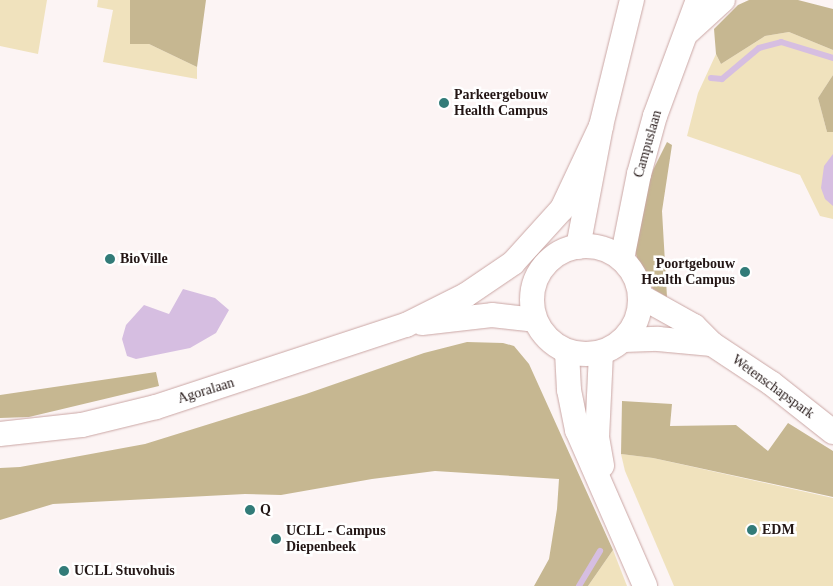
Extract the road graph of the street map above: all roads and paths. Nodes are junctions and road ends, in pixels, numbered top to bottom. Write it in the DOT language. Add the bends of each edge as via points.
graph roads {
  1 [pos="632,0"];
  2 [pos="698,0"];
  3 [pos="723,0"];
  4 [pos="687,32"];
  5 [pos="601,126"];
  6 [pos="578,247"];
  7 [pos="622,259"];
  8 [pos="536,279"];
  9 [pos="466,295"];
  10 [pos="640,296"];
  11 [pos="535,320"];
  12 [pos="406,325"];
  13 [pos="624,340"];
  14 [pos="712,344"];
  15 [pos="567,352"];
  16 [pos="601,353"];
  17 [pos="833,432"];
  18 [pos="0,434"];
  19 [pos="607,497"];
  20 [pos="644,586"];
  1 -- 5 [label="street"];
  2 -- 4 [label="street, Campuslaan"];
  3 -- 4 [label="street, Campuslaan"];
  4 -- 7 [label="street, Campuslaan" via="655,116 639,174"];
  5 -- 6 [label="street"];
  5 -- 9 [label="street, Agoralaan" via="562,210 513,263"];
  6 -- 7 [label="street" via="601,248"];
  6 -- 8 [label="street" via="552,257"];
  7 -- 10 [label="street" via="631,270"];
  8 -- 9 [label="street, Agoralaan" via="518,278"];
  8 -- 11 [label="street" via="531,300"];
  9 -- 12 [label="street, Agoralaan"];
  10 -- 13 [label="street" via="636,320"];
  10 -- 14 [label="street, Wetenschapspark" via="694,326"];
  11 -- 12 [label="street, Agoralaan" via="492,315"];
  11 -- 15 [label="street" via="548,338"];
  12 -- 18 [label="street, Agoralaan" via="156,407 82,425"];
  13 -- 14 [label="street, Wetenschapspark" via="658,339"];
  13 -- 16 [label="street"];
  14 -- 17 [label="street, Wetenschapspark" via="771,383"];
  15 -- 16 [label="street" via="581,355"];
  15 -- 19 [label="street" via="569,390 577,430 597,481"];
  16 -- 19 [label="street" via="597,437"];
  19 -- 20 [label="street"];
}
